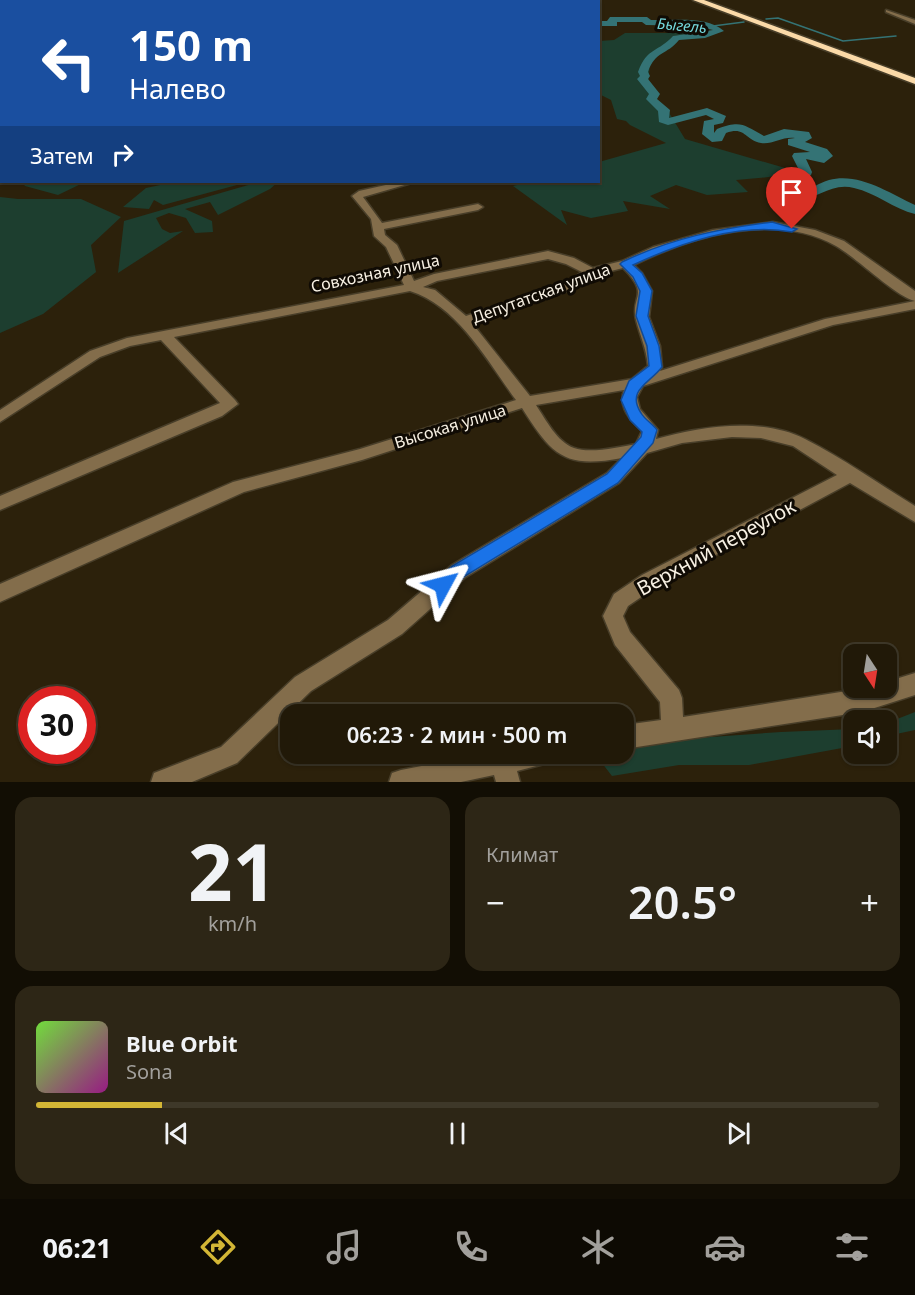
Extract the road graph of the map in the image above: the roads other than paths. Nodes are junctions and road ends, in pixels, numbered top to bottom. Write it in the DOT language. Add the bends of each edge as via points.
graph roads {
  1 [pos="697,0"];
  2 [pos="705,0"];
  3 [pos="888,11"];
  4 [pos="915,22"];
  5 [pos="915,79"];
  6 [pos="406,183"];
  7 [pos="478,207"];
  8 [pos="378,227"];
  9 [pos="626,264"];
  10 [pos="591,272"];
  11 [pos="411,287"];
  12 [pos="915,297"];
  13 [pos="915,305"];
  14 [pos="464,321"];
  15 [pos="164,335"];
  16 [pos="633,384"];
  17 [pos="526,402"];
  18 [pos="0,417"];
  19 [pos="650,430"];
  20 [pos="682,437"];
  21 [pos="641,449"];
  22 [pos="849,476"];
  23 [pos="0,503"];
  24 [pos="915,515"];
  25 [pos="0,593"];
  26 [pos="915,684"];
  27 [pos="673,729"];
  28 [pos="634,735"];
  29 [pos="524,764"];
  30 [pos="506,772"];
  31 [pos="163,782"];
  32 [pos="400,782"];
  1 -- 5 [label="highway"];
  2 -- 5 [label="highway"];
  3 -- 4 [label="street"];
  6 -- 8 [label="street" via="357,196"];
  7 -- 8 [label="street"];
  8 -- 11 [label="street"];
  9 -- 10 [label="street, Депутатская улица"];
  9 -- 12 [label="street, Депутатская улица" via="657,249 717,232 772,225 811,232 840,243"];
  9 -- 16 [label="street" via="646,291 642,316 656,367"];
  10 -- 11 [label="street, Совхозная улица" via="548,255 434,278"];
  10 -- 14 [label="street, Депутатская улица" via="572,285"];
  11 -- 14 [label="street" via="430,293"];
  11 -- 15 [label="street, Совхозная улица"];
  13 -- 16 [label="street, Высокая улица" via="830,322"];
  14 -- 17 [label="street"];
  15 -- 18 [label="street, Совхозная улица" via="127,342 95,354"];
  15 -- 23 [label="street" via="230,404"];
  16 -- 17 [label="street, Высокая улица"];
  16 -- 19 [label="street" via="628,400 635,417"];
  17 -- 21 [label="street" via="549,437 570,454 602,456"];
  17 -- 25 [label="street, Высокая улица" via="362,454 239,487"];
  19 -- 20 [label="street"];
  19 -- 21 [label="street"];
  20 -- 21 [label="street"];
  20 -- 22 [label="street" via="761,432 798,442"];
  21 -- 31 [label="street" via="613,478 459,571 395,627 303,684 230,755"];
  22 -- 24 [label="street"];
  22 -- 27 [label="street, Верхний переулок" via="621,600 613,616 622,638 671,698"];
  26 -- 27 [label="street" via="862,701"];
  27 -- 28 [label="street"];
  29 -- 30 [label="street"];
  30 -- 32 [label="street"];
}
